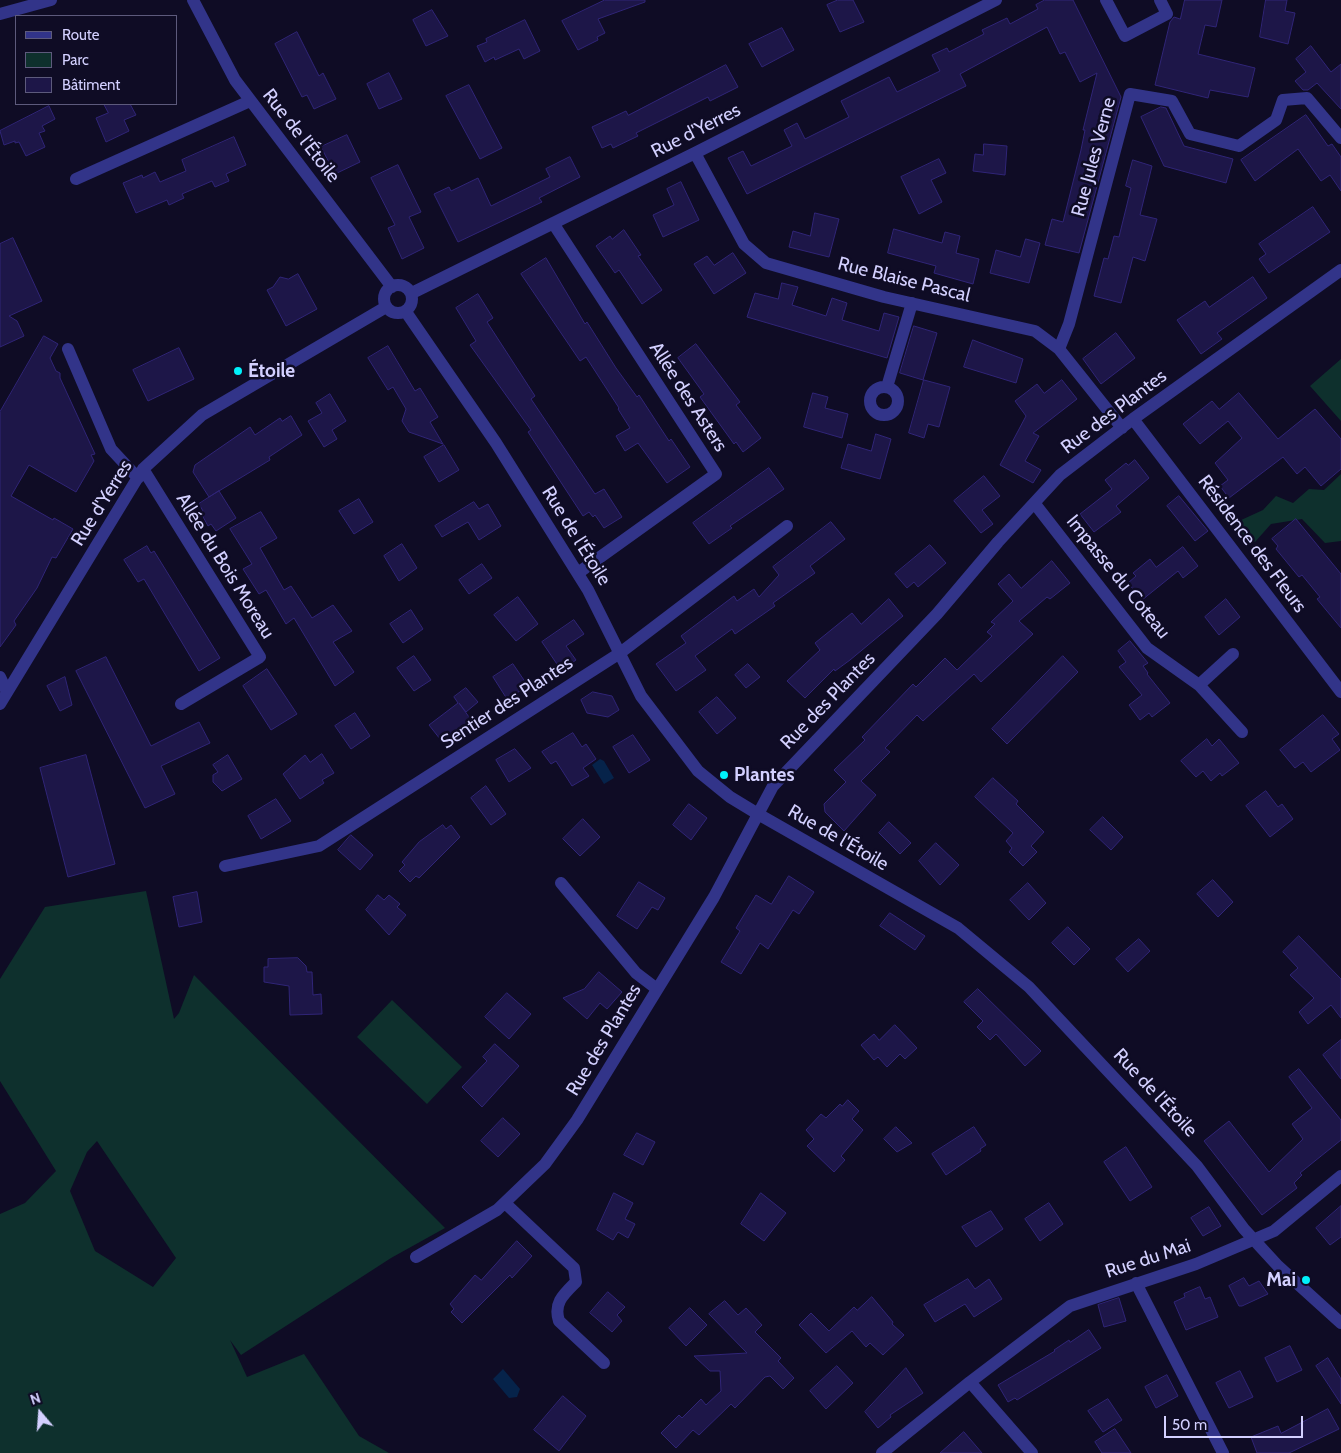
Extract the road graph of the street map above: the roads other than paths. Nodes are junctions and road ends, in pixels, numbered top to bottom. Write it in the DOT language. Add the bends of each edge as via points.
graph roads {
  1 [pos="51,0"];
  2 [pos="193,0"];
  3 [pos="996,0"];
  4 [pos="1106,0"];
  5 [pos="1160,0"];
  6 [pos="0,14"];
  7 [pos="250,101"];
  8 [pos="1341,138"];
  9 [pos="695,153"];
  10 [pos="76,179"];
  11 [pos="553,223"];
  12 [pos="1341,270"];
  13 [pos="392,287"];
  14 [pos="412,293"];
  15 [pos="912,303"];
  16 [pos="386,307"];
  17 [pos="406,312"];
  18 [pos="68,349"];
  19 [pos="1059,349"];
  20 [pos="887,387"];
  21 [pos="1133,419"];
  22 [pos="1122,428"];
  23 [pos="140,473"];
  24 [pos="1035,504"];
  25 [pos="787,526"];
  26 [pos="578,573"];
  27 [pos="620,653"];
  28 [pos="1234,654"];
  29 [pos="0,677"];
  30 [pos="1199,685"];
  31 [pos="7,692"];
  32 [pos="1341,692"];
  33 [pos="0,704"];
  34 [pos="181,704"];
  35 [pos="1242,732"];
  36 [pos="758,814"];
  37 [pos="224,866"];
  38 [pos="561,883"];
  39 [pos="657,989"];
  40 [pos="1341,1176"];
  41 [pos="505,1202"];
  42 [pos="1254,1240"];
  43 [pos="416,1257"];
  44 [pos="1136,1283"];
  45 [pos="1341,1323"];
  46 [pos="604,1363"];
  47 [pos="970,1382"];
  48 [pos="882,1453"];
  49 [pos="1032,1453"];
  50 [pos="1223,1453"];
  1 -- 6 [label="street"];
  2 -- 7 [label="street, Rue de l'Étoile" via="235,80"];
  3 -- 9 [label="street, Rue d'Yerres"];
  4 -- 5 [label="street" via="1125,36 1166,14"];
  7 -- 10 [label="street"];
  7 -- 13 [label="street, Rue de l'Étoile"];
  8 -- 19 [label="street, Rue Jules Verne" via="1307,98 1283,100 1276,120 1239,146 1190,134 1172,101 1130,94 1069,324"];
  9 -- 11 [label="street, Rue d'Yerres"];
  9 -- 15 [label="street, Rue Blaise Pascal" via="744,244 766,263"];
  11 -- 14 [label="street, Rue d'Yerres"];
  11 -- 26 [label="street, Allée des Asters" via="716,474"];
  12 -- 21 [label="street, Rue des Plantes"];
  13 -- 14 [label="street" via="401,285"];
  13 -- 16 [label="street" via="385,293"];
  14 -- 17 [label="street" via="412,306"];
  15 -- 19 [label="street, Rue Blaise Pascal" via="1035,332"];
  15 -- 20 [label="street"];
  16 -- 17 [label="street" via="396,314"];
  16 -- 23 [label="street, Rue d'Yerres" via="202,415"];
  17 -- 26 [label="street, Rue de l'Étoile" via="496,443"];
  18 -- 23 [label="street" via="111,449"];
  19 -- 22 [label="street, Rue Blaise Pascal"];
  21 -- 22 [label="street, Rue des Plantes"];
  21 -- 32 [label="street, Résidence des Fleurs"];
  22 -- 24 [label="street, Rue des Plantes" via="1060,475"];
  23 -- 31 [label="street, Rue d'Yerres"];
  23 -- 34 [label="street, Allée du Bois Moreau" via="260,657"];
  24 -- 30 [label="street, Impasse du Coteau" via="1148,648"];
  24 -- 36 [label="street, Rue des Plantes" via="937,614 773,786"];
  25 -- 27 [label="street, Sentier des Plantes"];
  26 -- 27 [label="street, Rue de l'Étoile"];
  27 -- 36 [label="street, Rue de l'Étoile" via="641,696 698,771"];
  27 -- 37 [label="street, Sentier des Plantes" via="319,846"];
  28 -- 30 [label="street"];
  29 -- 31 [label="street"];
  30 -- 35 [label="street, Impasse du Coteau"];
  31 -- 33 [label="street, Rue d'Yerres"];
  36 -- 39 [label="street, Rue des Plantes" via="714,897"];
  36 -- 42 [label="street, Rue de l'Étoile" via="958,928 1029,987 1197,1166"];
  38 -- 39 [label="street" via="636,973"];
  39 -- 41 [label="street, Rue des Plantes" via="577,1120 545,1164"];
  40 -- 42 [label="street, Rue du Mai" via="1274,1231"];
  41 -- 43 [label="street, Rue des Plantes" via="498,1210"];
  41 -- 46 [label="street" via="574,1268 576,1282 556,1306 557,1314 559,1320"];
  42 -- 44 [label="street, Rue du Mai" via="1196,1264"];
  42 -- 45 [label="street, Rue de l'Étoile"];
  44 -- 47 [label="street, Rue du Mai" via="1070,1306"];
  44 -- 50 [label="street"];
  47 -- 48 [label="street, Rue du Mai"];
  47 -- 49 [label="street"];
}
